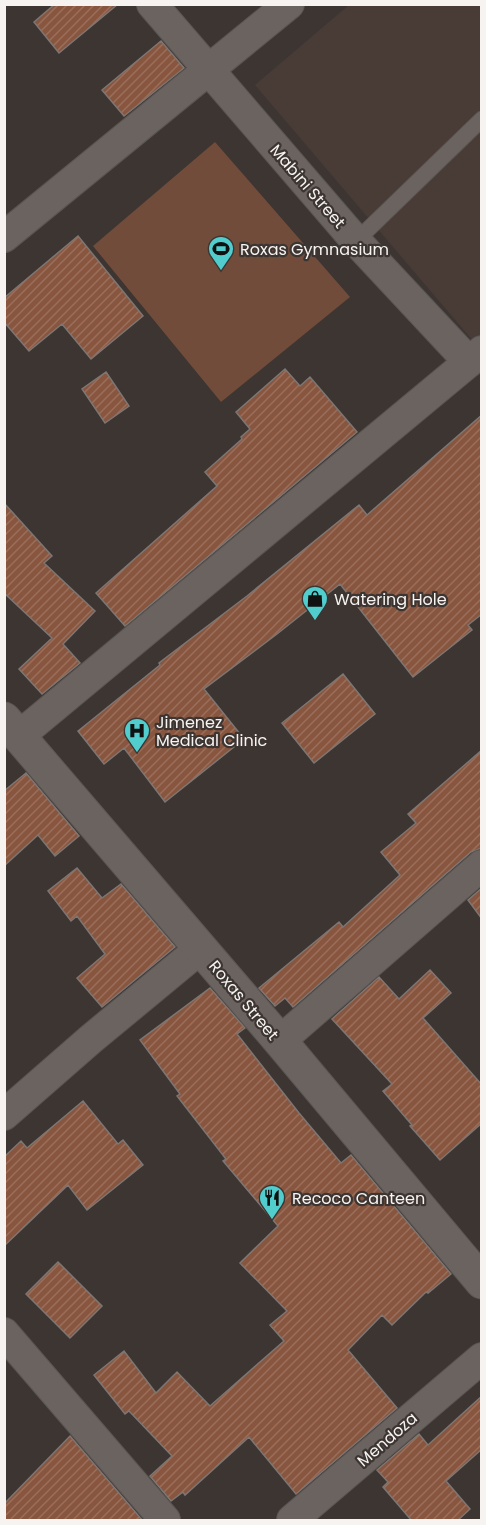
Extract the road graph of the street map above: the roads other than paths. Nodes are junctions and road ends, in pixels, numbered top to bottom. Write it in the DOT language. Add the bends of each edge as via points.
graph roads {
  1 [pos="152,4"];
  2 [pos="289,4"];
  3 [pos="209,71"];
  4 [pos="482,119"];
  5 [pos="4,237"];
  6 [pos="356,241"];
  7 [pos="475,357"];
  8 [pos="12,728"];
  9 [pos="482,865"];
  10 [pos="201,948"];
  11 [pos="280,1041"];
  12 [pos="4,1115"];
  13 [pos="482,1282"];
  14 [pos="4,1333"];
  15 [pos="482,1358"];
  16 [pos="165,1521"];
  17 [pos="292,1521"];
  1 -- 3 [label="street, Mabini Street"];
  2 -- 3 [label="street"];
  3 -- 5 [label="street"];
  3 -- 6 [label="street, Mabini Street"];
  4 -- 6 [label="lane"];
  6 -- 7 [label="street, Mabini Street"];
  7 -- 8 [label="street"];
  8 -- 10 [label="main road, Roxas Street"];
  9 -- 11 [label="street"];
  10 -- 11 [label="main road, Roxas Street"];
  10 -- 12 [label="street"];
  11 -- 13 [label="main road, Roxas Street"];
  14 -- 16 [label="street"];
  15 -- 17 [label="street, Mendoza"];
}
